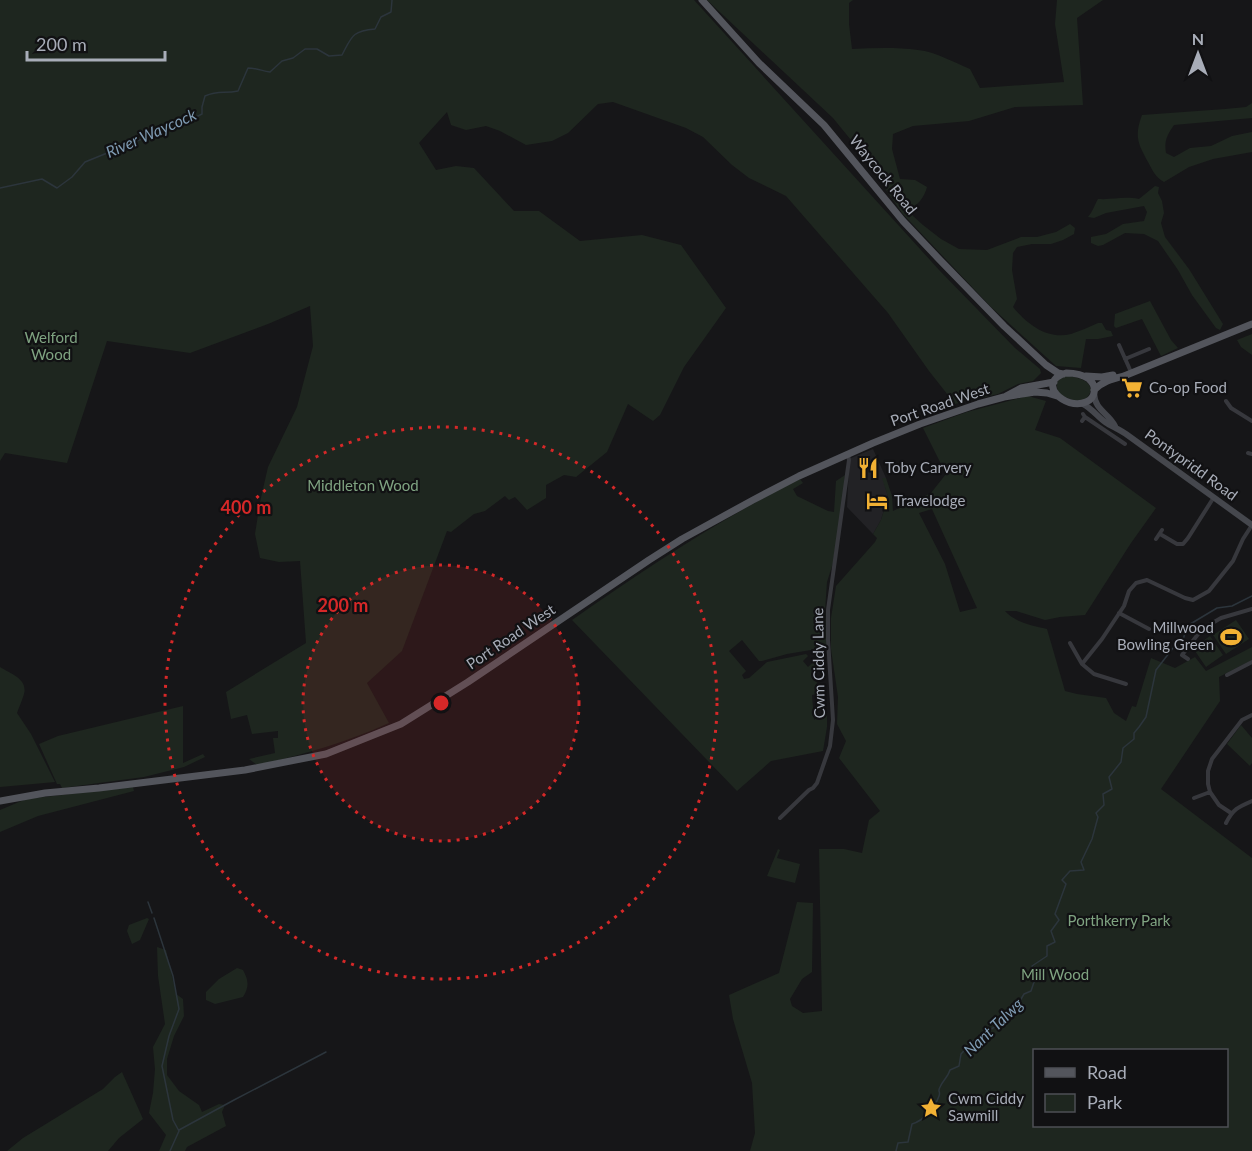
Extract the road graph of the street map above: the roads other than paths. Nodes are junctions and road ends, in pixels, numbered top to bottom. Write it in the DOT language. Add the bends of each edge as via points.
graph roads {
  1 [pos="702,0"];
  2 [pos="1252,324"];
  3 [pos="1119,345"];
  4 [pos="1149,349"];
  5 [pos="1125,359"];
  6 [pos="1046,365"];
  7 [pos="1131,372"];
  8 [pos="1063,374"];
  9 [pos="1081,375"];
  10 [pos="1054,381"];
  11 [pos="1094,392"];
  12 [pos="1057,396"];
  13 [pos="1004,397"];
  14 [pos="1226,400"];
  15 [pos="1083,404"];
  16 [pos="1252,421"];
  17 [pos="1082,422"];
  18 [pos="1115,426"];
  19 [pos="1126,434"];
  20 [pos="848,454"];
  21 [pos="1214,496"];
  22 [pos="1252,525"];
  23 [pos="1156,538"];
  24 [pos="1252,609"];
  25 [pos="1119,613"];
  26 [pos="1149,629"];
  27 [pos="1070,643"];
  28 [pos="1188,659"];
  29 [pos="1252,662"];
  30 [pos="1082,664"];
  31 [pos="1227,675"];
  32 [pos="1126,684"];
  33 [pos="1252,715"];
  34 [pos="1210,792"];
  35 [pos="1194,798"];
  36 [pos="0,801"];
  37 [pos="1252,801"];
  38 [pos="1231,813"];
  39 [pos="780,818"];
  40 [pos="1226,824"];
  1 -- 6 [label="main road, Waycock Road" via="759,63 824,125 920,240"];
  2 -- 7 [label="main road"];
  3 -- 5 [label="street"];
  4 -- 5 [label="street"];
  5 -- 7 [label="street"];
  6 -- 8 [label="main road, Waycock Road"];
  6 -- 10 [label="main road, Waycock Road"];
  7 -- 9 [label="main road" via="1102,377"];
  7 -- 11 [label="main road" via="1104,382"];
  8 -- 9 [label="main road"];
  8 -- 10 [label="main road"];
  9 -- 11 [label="main road" via="1090,380"];
  10 -- 12 [label="main road"];
  10 -- 13 [label="main road, Port Road West" via="1021,388"];
  11 -- 15 [label="main road"];
  11 -- 18 [label="main road, Pontypridd Road" via="1095,402"];
  12 -- 13 [label="main road, Port Road West" via="1035,392"];
  12 -- 15 [label="main road"];
  13 -- 20 [label="main road, Port Road West" via="920,424"];
  14 -- 16 [label="street"];
  15 -- 18 [label="main road, Pontypridd Road"];
  17 -- 19 [label="street" via="1084,416 1123,443"];
  18 -- 19 [label="main road, Pontypridd Road"];
  19 -- 21 [label="main road, Pontypridd Road"];
  20 -- 36 [label="main road, Port Road West" via="682,539 401,724 326,754 245,770"];
  20 -- 39 [label="street, Cwm Ciddy Lane" via="828,610 833,720 830,746 818,783"];
  21 -- 22 [label="main road, Pontypridd Road"];
  21 -- 23 [label="street" via="1183,544 1161,532"];
  22 -- 25 [label="street" via="1233,561 1209,591 1193,600 1147,580 1136,583 1129,591"];
  24 -- 28 [label="street" via="1221,618 1203,629 1182,655"];
  25 -- 26 [label="street"];
  25 -- 30 [label="street"];
  27 -- 30 [label="street"];
  29 -- 31 [label="street"];
  30 -- 32 [label="street" via="1094,674"];
  33 -- 34 [label="street" via="1242,720 1212,759"];
  34 -- 35 [label="street"];
  34 -- 38 [label="street" via="1219,806"];
  37 -- 38 [label="street"];
  38 -- 40 [label="street"];
}
